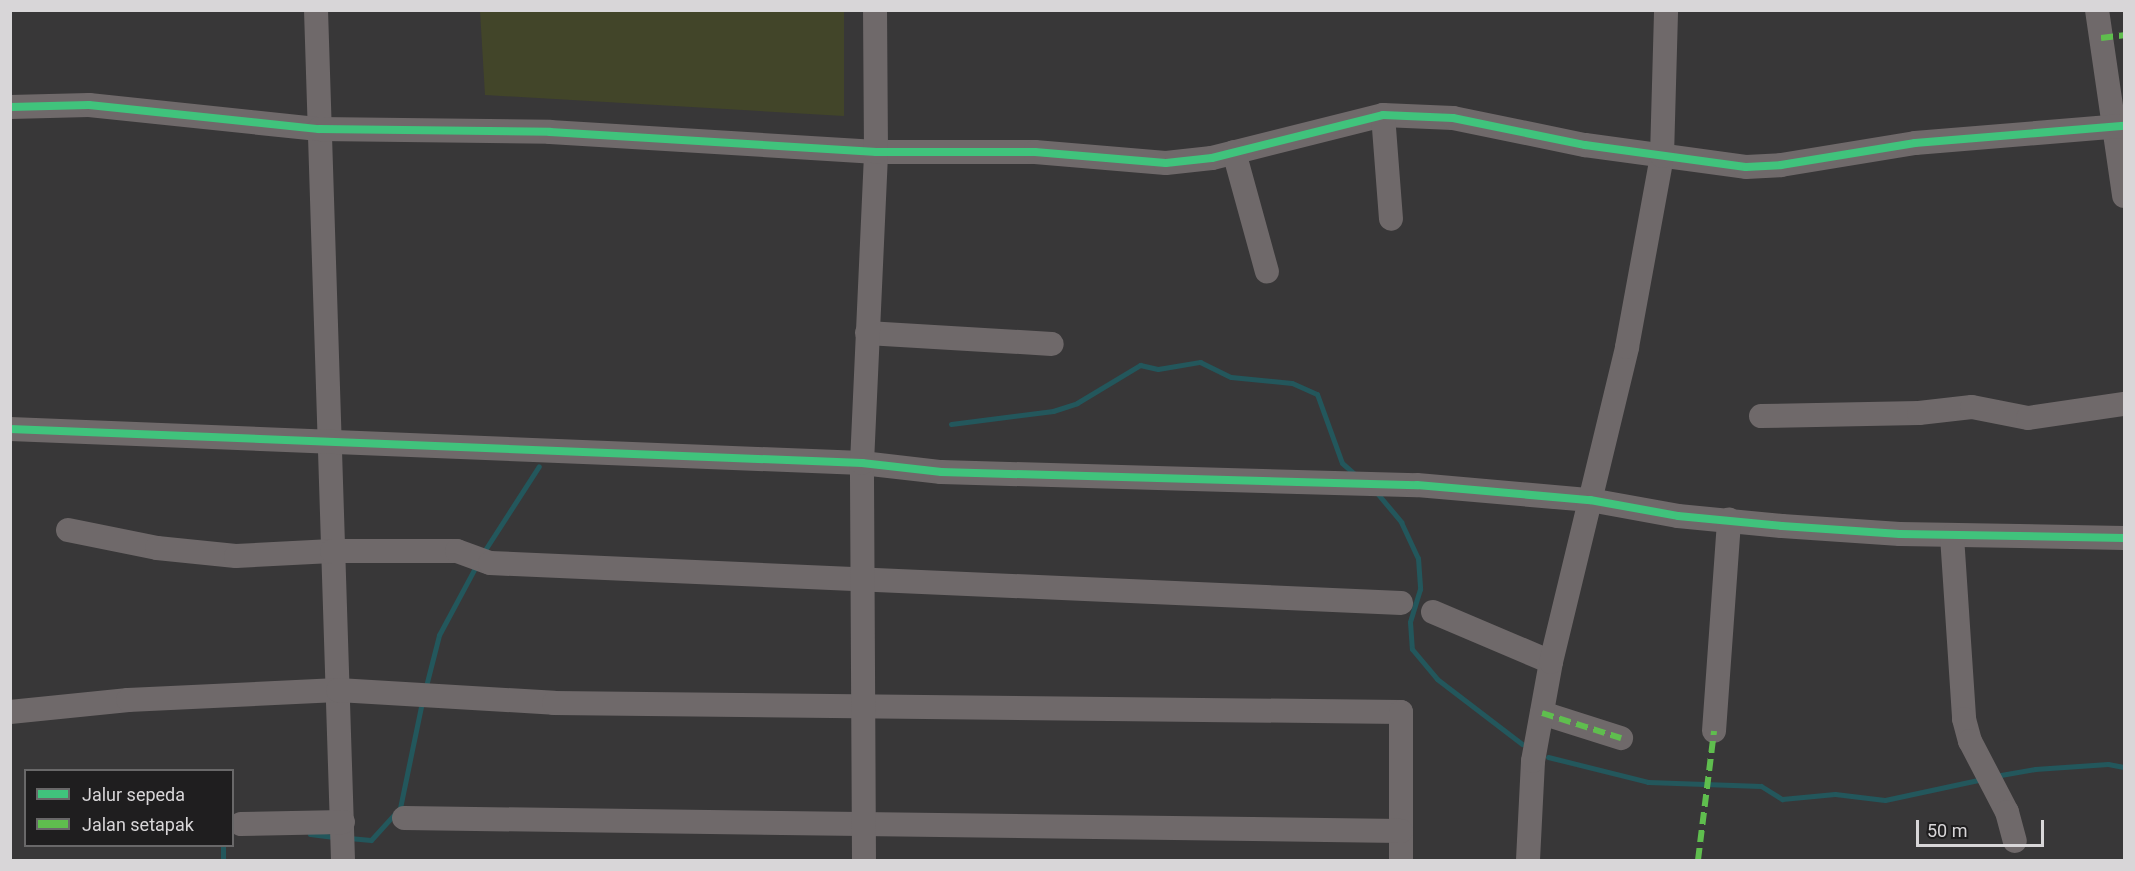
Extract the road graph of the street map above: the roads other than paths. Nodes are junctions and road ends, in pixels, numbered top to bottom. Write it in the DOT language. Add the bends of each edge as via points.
graph roads {
  1 [pos="316,10"];
  2 [pos="875,10"];
  3 [pos="1666,10"];
  4 [pos="2097,10"];
  5 [pos="10,107"];
  6 [pos="1383,116"];
  7 [pos="2119,127"];
  8 [pos="319,129"];
  9 [pos="876,152"];
  10 [pos="1234,152"];
  11 [pos="1662,156"];
  12 [pos="2124,196"];
  13 [pos="1390,219"];
  14 [pos="1267,272"];
  15 [pos="867,333"];
  16 [pos="1052,344"];
  17 [pos="2124,404"];
  18 [pos="1761,416"];
  19 [pos="10,429"];
  20 [pos="327,442"];
  21 [pos="862,463"];
  22 [pos="1590,500"];
  23 [pos="1728,520"];
  24 [pos="68,530"];
  25 [pos="1952,536"];
  26 [pos="2124,538"];
  27 [pos="332,551"];
  28 [pos="863,579"];
  29 [pos="1401,603"];
  30 [pos="1433,612"];
  31 [pos="1551,662"];
  32 [pos="338,690"];
  33 [pos="863,706"];
  34 [pos="10,712"];
  35 [pos="1542,713"];
  36 [pos="1714,731"];
  37 [pos="1622,738"];
  38 [pos="404,818"];
  39 [pos="241,824"];
  40 [pos="864,825"];
  41 [pos="1401,831"];
  42 [pos="343,839"];
  43 [pos="2015,841"];
  44 [pos="864,861"];
  45 [pos="1401,861"];
  46 [pos="1528,861"];
  1 -- 8 [label="street"];
  2 -- 9 [label="street"];
  3 -- 11 [label="street"];
  4 -- 7 [label="street"];
  5 -- 8 [label="street" via="89,105"];
  6 -- 10 [label="street"];
  6 -- 11 [label="street" via="1453,118"];
  6 -- 13 [label="street"];
  7 -- 11 [label="street" via="1915,142 1770,166 1746,167"];
  7 -- 12 [label="street"];
  8 -- 9 [label="street" via="550,132"];
  8 -- 20 [label="street"];
  9 -- 10 [label="street" via="1035,152 1166,163"];
  9 -- 15 [label="street"];
  10 -- 14 [label="street"];
  11 -- 22 [label="street" via="1627,347"];
  15 -- 16 [label="street"];
  15 -- 21 [label="street"];
  17 -- 18 [label="street" via="2028,418 1972,407 1919,413"];
  19 -- 20 [label="street"];
  20 -- 21 [label="street"];
  20 -- 27 [label="street"];
  21 -- 22 [label="street" via="941,472 1362,485"];
  21 -- 28 [label="street"];
  22 -- 23 [label="street"];
  22 -- 31 [label="street"];
  23 -- 25 [label="street"];
  23 -- 36 [label="street"];
  24 -- 27 [label="street" via="157,548 236,556"];
  25 -- 26 [label="street"];
  25 -- 43 [label="street" via="1964,719 1970,741 2007,812"];
  27 -- 28 [label="street" via="457,551 490,563"];
  27 -- 32 [label="street"];
  28 -- 29 [label="street"];
  28 -- 33 [label="street"];
  30 -- 31 [label="street"];
  31 -- 35 [label="street"];
  32 -- 33 [label="street" via="554,703"];
  32 -- 34 [label="street" via="91,703"];
  32 -- 42 [label="street"];
  33 -- 40 [label="street"];
  33 -- 41 [label="street" via="1401,712"];
  35 -- 37 [label="street"];
  35 -- 46 [label="street" via="1533,761"];
  38 -- 40 [label="street"];
  39 -- 42 [label="street"];
  40 -- 41 [label="street"];
  40 -- 44 [label="street"];
  41 -- 45 [label="street"];
}
